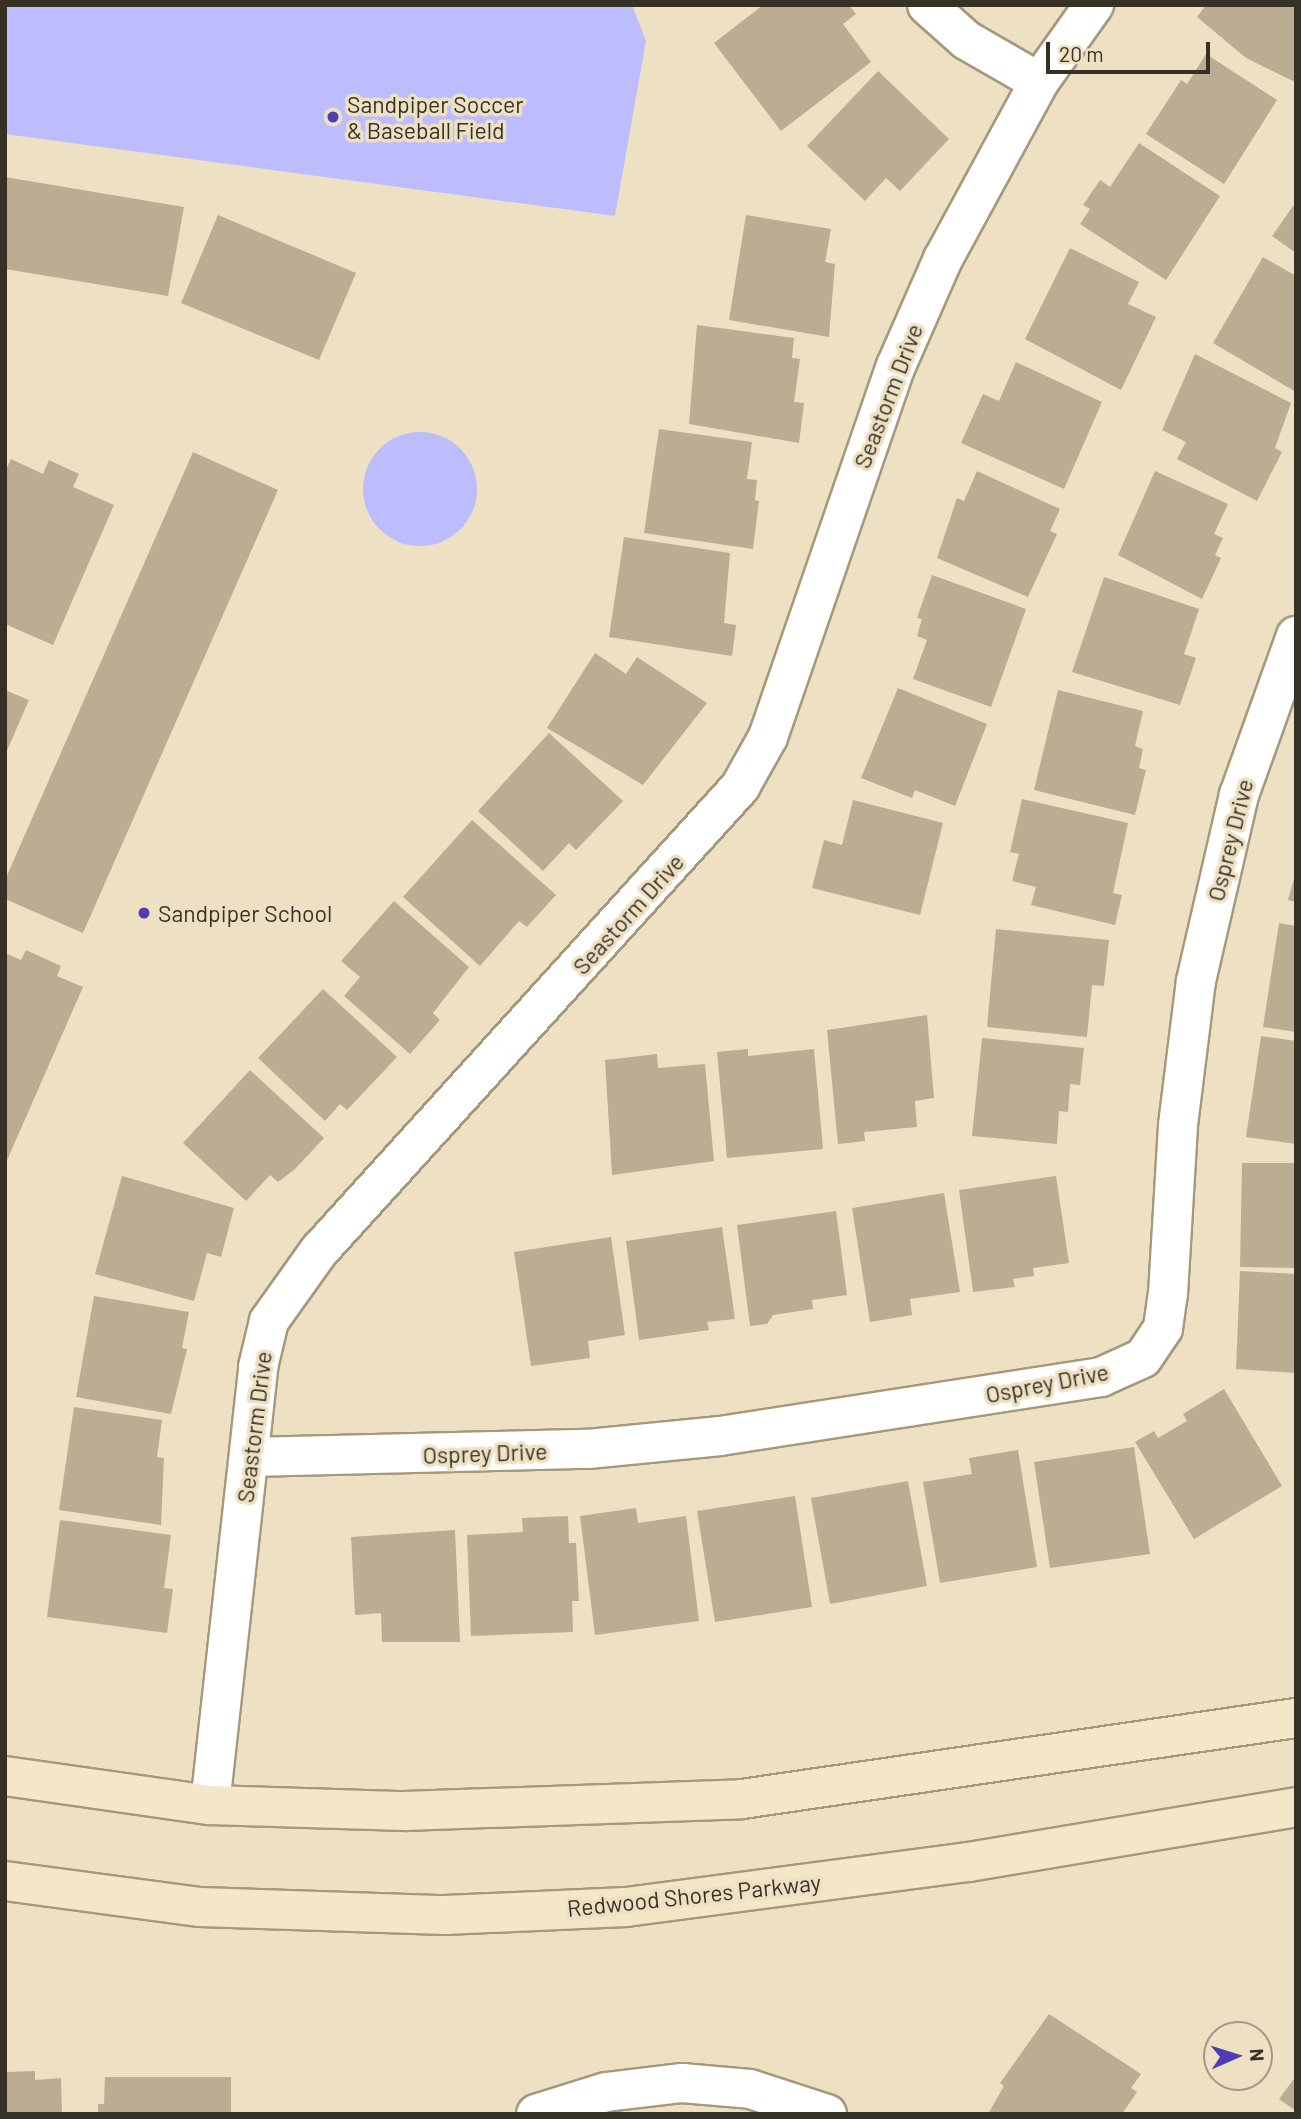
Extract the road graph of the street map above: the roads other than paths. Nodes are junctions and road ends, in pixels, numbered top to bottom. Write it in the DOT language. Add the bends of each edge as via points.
graph roads {
  1 [pos="927,5"];
  2 [pos="1094,5"];
  3 [pos="1039,82"];
  4 [pos="1296,636"];
  5 [pos="250,1457"];
  6 [pos="1296,1718"];
  7 [pos="5,1776"];
  8 [pos="210,1805"];
  9 [pos="1296,1807"];
  10 [pos="5,1881"];
  11 [pos="536,2114"];
  12 [pos="827,2114"];
  1 -- 3 [label="street" via="966,40"];
  2 -- 3 [label="street, Seastorm Drive"];
  3 -- 5 [label="street, Seastorm Drive" via="943,259 896,366 768,737 740,787 319,1251 269,1321 258,1367"];
  4 -- 5 [label="street, Osprey Drive" via="1239,795 1196,981 1178,1125 1168,1294 1163,1328 1143,1358 1101,1377 720,1436 588,1449"];
  5 -- 8 [label="street, Seastorm Drive"];
  6 -- 8 [label="main road" via="742,1798 405,1811"];
  7 -- 8 [label="main road"];
  9 -- 10 [label="main road, Redwood Shores Parkway" via="968,1861 626,1907 445,1915 200,1907"];
  11 -- 12 [label="street" via="606,2092 682,2083 750,2089"];
}
